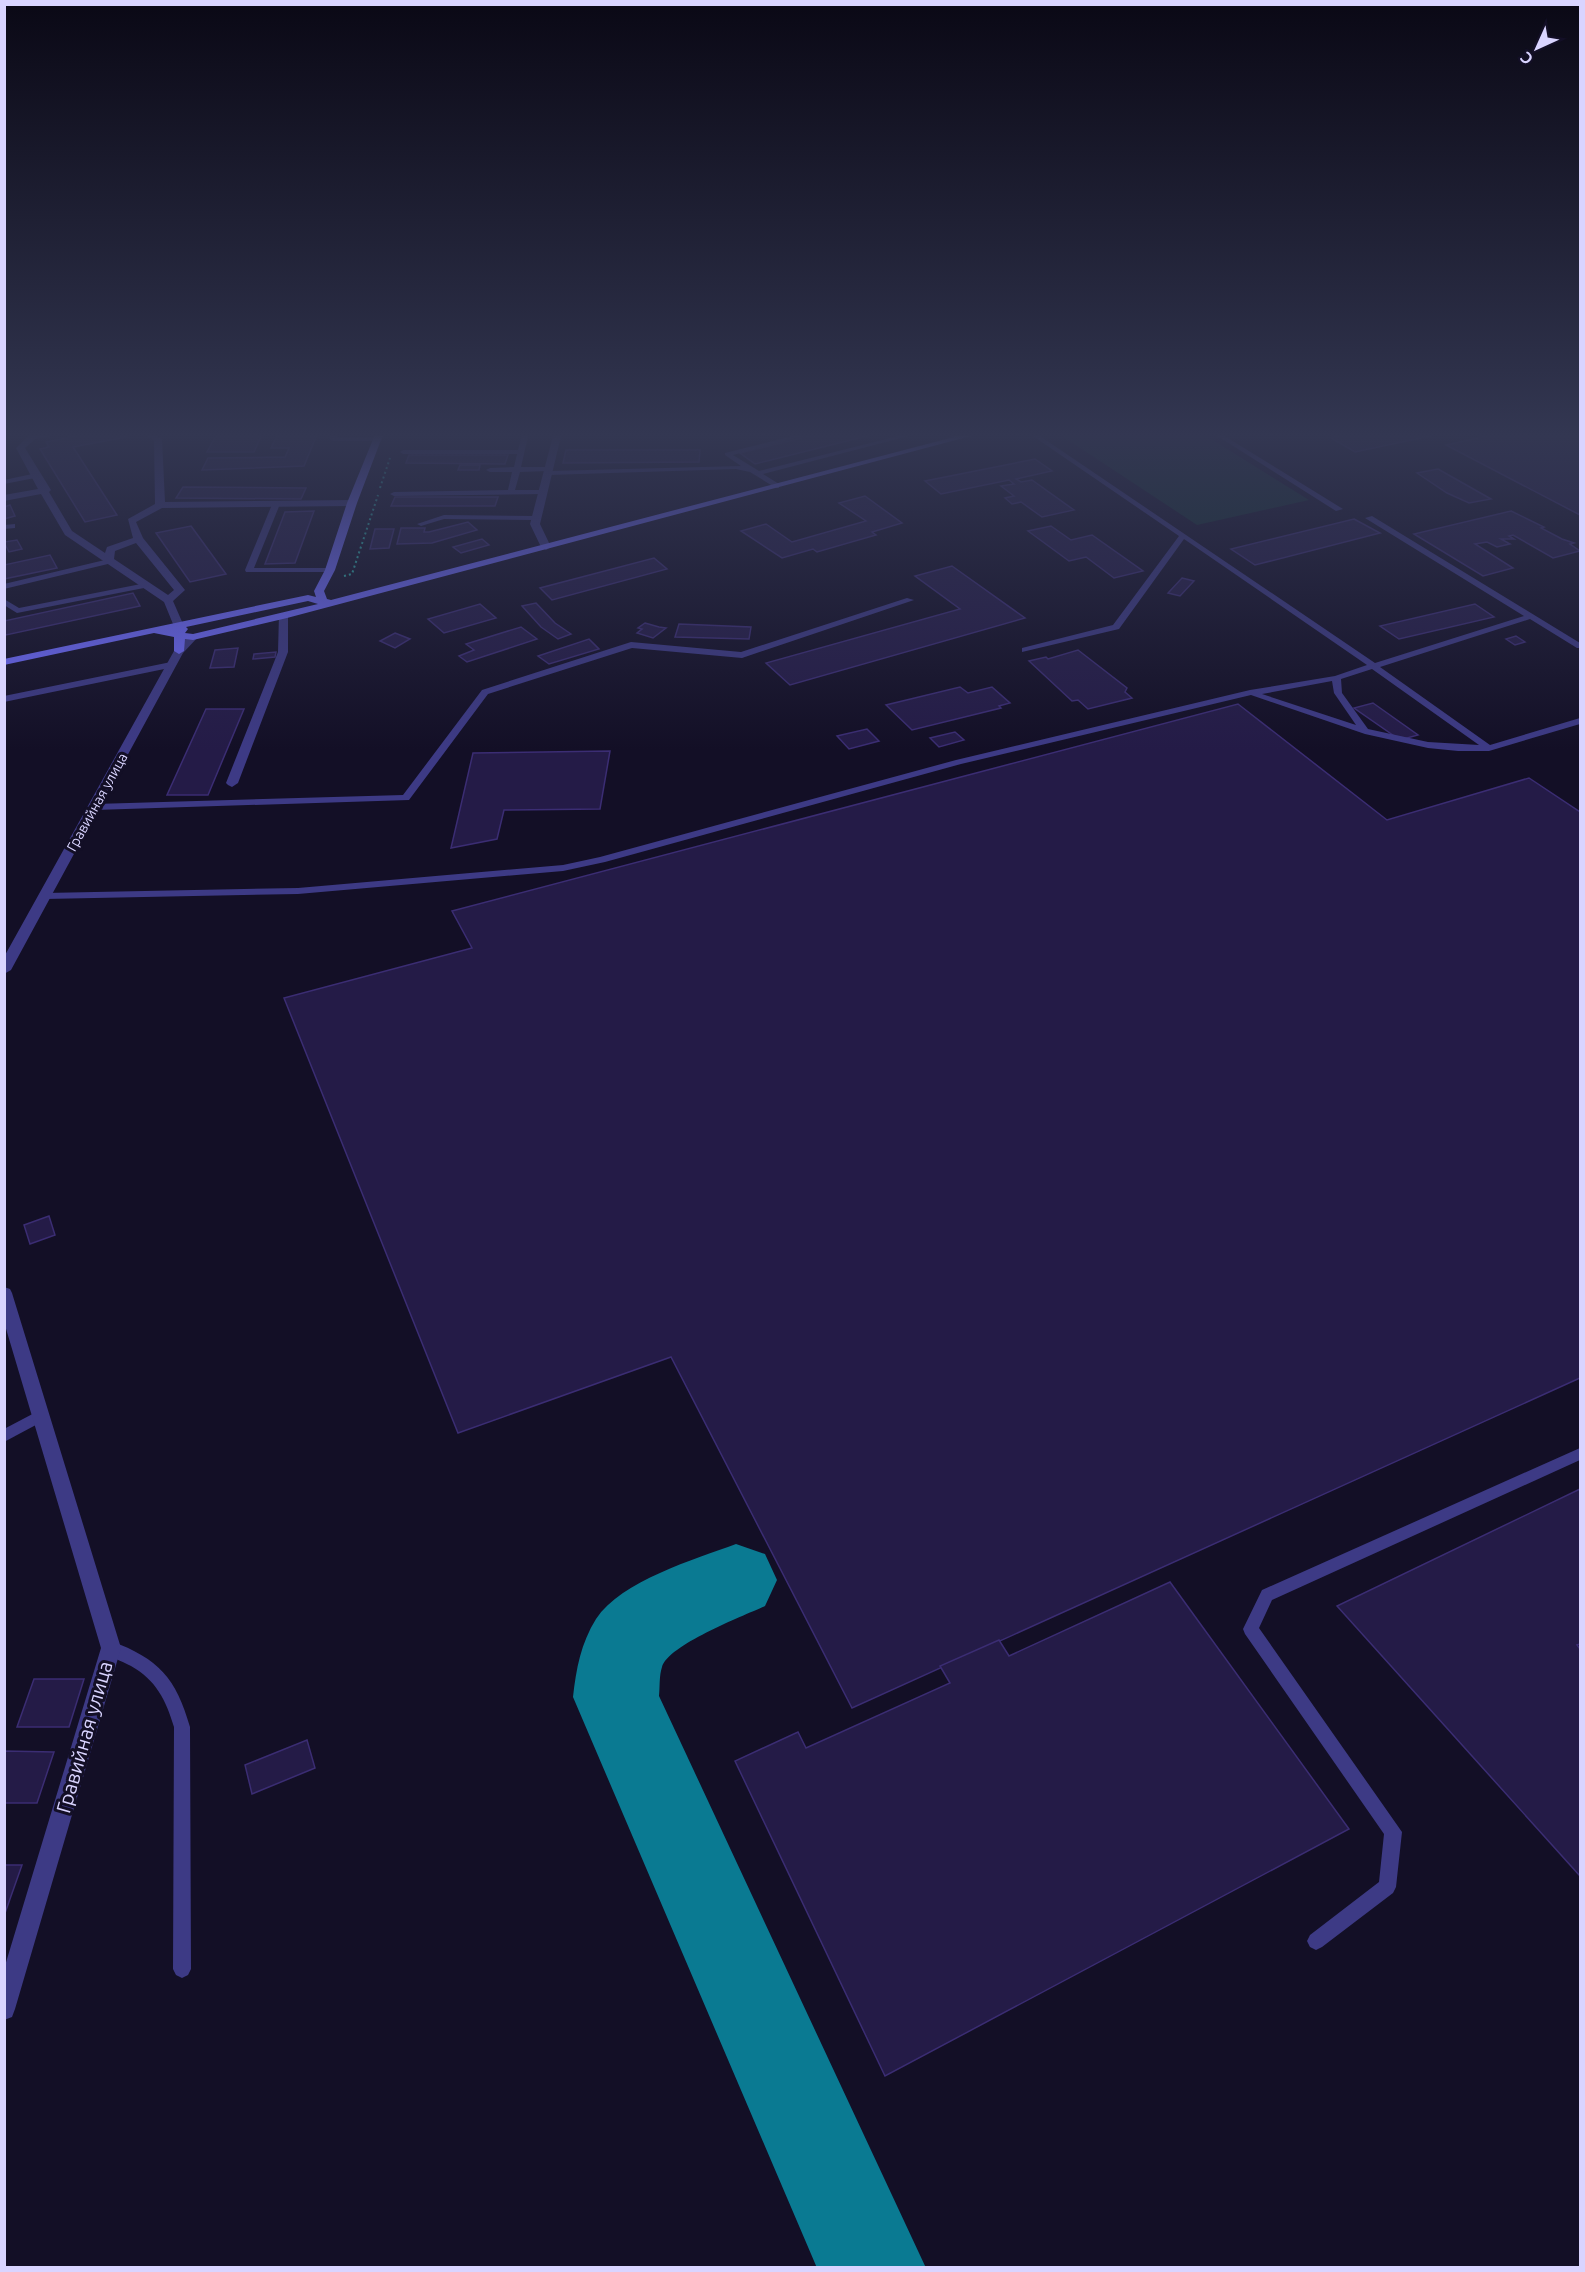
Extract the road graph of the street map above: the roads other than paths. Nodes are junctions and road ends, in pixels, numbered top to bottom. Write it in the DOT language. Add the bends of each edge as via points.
graph roads {
  1 [pos="75,538"];
  2 [pos="138,538"];
  3 [pos="262,538"];
  4 [pos="340,538"];
  5 [pos="542,538"];
  6 [pos="577,538"];
  7 [pos="1181,538"];
  8 [pos="1187,538"];
  9 [pos="1402,538"];
  10 [pos="546,546"];
  11 [pos="109,561"];
  12 [pos="330,570"];
  13 [pos="146,585"];
  14 [pos="4,587"];
  15 [pos="168,600"];
  16 [pos="910,600"];
  17 [pos="4,601"];
  18 [pos="328,603"];
  19 [pos="284,616"];
  20 [pos="1532,616"];
  21 [pos="199,620"];
  22 [pos="178,624"];
  23 [pos="152,630"];
  24 [pos="193,637"];
  25 [pos="1581,646"];
  26 [pos="1026,650"];
  27 [pos="179,651"];
  28 [pos="4,662"];
  29 [pos="171,665"];
  30 [pos="1371,665"];
  31 [pos="1336,678"];
  32 [pos="1251,693"];
  33 [pos="4,699"];
  34 [pos="1581,721"];
  35 [pos="1365,730"];
  36 [pos="1489,748"];
  37 [pos="232,783"];
  38 [pos="95,807"];
  39 [pos="45,896"];
  40 [pos="9,953"];
  41 [pos="4,970"];
  42 [pos="4,1293"];
  43 [pos="42,1415"];
  44 [pos="4,1436"];
  45 [pos="1581,1454"];
  46 [pos="111,1648"];
  47 [pos="1316,1941"];
  48 [pos="182,1969"];
  49 [pos="4,2009"];
  1 -- 11 [label="street"];
  2 -- 11 [label="street" via="110,549"];
  2 -- 15 [label="street" via="180,590"];
  3 -- 12 [label="lane" via="249,570"];
  4 -- 12 [label="main road"];
  5 -- 10 [label="street"];
  6 -- 10 [label="main road"];
  7 -- 26 [label="lane" via="1116,627"];
  8 -- 30 [label="lane"];
  9 -- 20 [label="lane"];
  10 -- 18 [label="main road"];
  11 -- 13 [label="street"];
  11 -- 14 [label="lane"];
  12 -- 18 [label="main road" via="319,591"];
  13 -- 15 [label="street"];
  13 -- 17 [label="lane" via="17,611"];
  15 -- 22 [label="street"];
  16 -- 38 [label="lane" via="742,655 631,645 485,692 406,798"];
  18 -- 19 [label="main road"];
  18 -- 21 [label="main road" via="308,598"];
  19 -- 24 [label="main road"];
  19 -- 37 [label="street" via="283,652"];
  20 -- 25 [label="lane"];
  20 -- 30 [label="lane"];
  21 -- 22 [label="main road"];
  21 -- 27 [label="main road" via="180,630"];
  22 -- 23 [label="main road"];
  23 -- 24 [label="main road"];
  23 -- 28 [label="main road"];
  24 -- 27 [label="street, Гравийная улица"];
  27 -- 29 [label="street, Гравийная улица"];
  29 -- 33 [label="lane"];
  29 -- 38 [label="street, Гравийная улица"];
  30 -- 31 [label="lane"];
  30 -- 36 [label="lane"];
  31 -- 32 [label="lane"];
  31 -- 35 [label="lane" via="1338,693"];
  32 -- 35 [label="lane"];
  32 -- 39 [label="lane" via="959,762 563,868 298,891"];
  34 -- 36 [label="lane"];
  35 -- 36 [label="lane" via="1436,748"];
  38 -- 39 [label="street, Гравийная улица"];
  39 -- 40 [label="street, Гравийная улица"];
  40 -- 41 [label="street, Гравийная улица"];
  42 -- 43 [label="street, Гравийная улица"];
  43 -- 44 [label="lane"];
  43 -- 46 [label="street, Гравийная улица"];
  45 -- 47 [label="lane" via="1267,1595 1251,1629 1394,1832 1387,1887"];
  46 -- 48 [label="lane" via="159,1675 178,1709 182,1727"];
  46 -- 49 [label="street, Гравийная улица"];
}
